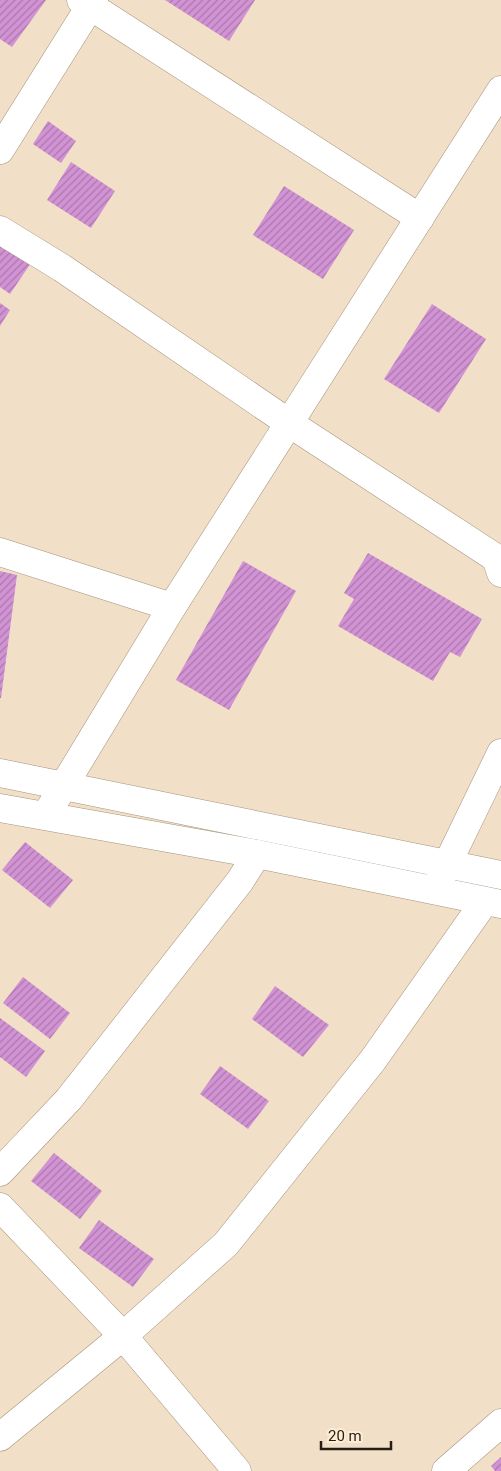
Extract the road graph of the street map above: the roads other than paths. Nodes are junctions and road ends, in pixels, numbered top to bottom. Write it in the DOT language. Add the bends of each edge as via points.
graph roads {
  1 [pos="89,2"];
  2 [pos="501,90"];
  3 [pos="0,150"];
  4 [pos="420,218"];
  5 [pos="0,230"];
  6 [pos="289,423"];
  7 [pos="0,552"];
  8 [pos="501,573"];
  9 [pos="172,607"];
  10 [pos="501,753"];
  11 [pos="0,773"];
  12 [pos="63,787"];
  13 [pos="3,812"];
  14 [pos="46,815"];
  15 [pos="257,854"];
  16 [pos="447,864"];
  17 [pos="501,875"];
  18 [pos="433,892"];
  19 [pos="493,903"];
  20 [pos="0,1172"];
  21 [pos="0,1207"];
  22 [pos="123,1336"];
  23 [pos="501,1423"];
  24 [pos="0,1437"];
  25 [pos="237,1471"];
  26 [pos="446,1471"];
  1 -- 3 [label="street"];
  1 -- 4 [label="street"];
  2 -- 4 [label="street"];
  4 -- 6 [label="street"];
  5 -- 6 [label="street" via="62,268"];
  6 -- 8 [label="street" via="496,558"];
  6 -- 9 [label="street"];
  7 -- 9 [label="street"];
  9 -- 12 [label="street"];
  10 -- 16 [label="street"];
  11 -- 12 [label="street"];
  12 -- 14 [label="street"];
  12 -- 16 [label="street"];
  13 -- 14 [label="street"];
  14 -- 15 [label="street"];
  15 -- 18 [label="street"];
  15 -- 20 [label="street" via="240,881 69,1100"];
  16 -- 17 [label="street"];
  16 -- 18 [label="street"];
  18 -- 19 [label="street"];
  19 -- 22 [label="street" via="226,1244"];
  21 -- 22 [label="street"];
  22 -- 24 [label="street"];
  22 -- 25 [label="street"];
  23 -- 26 [label="street"];
}
